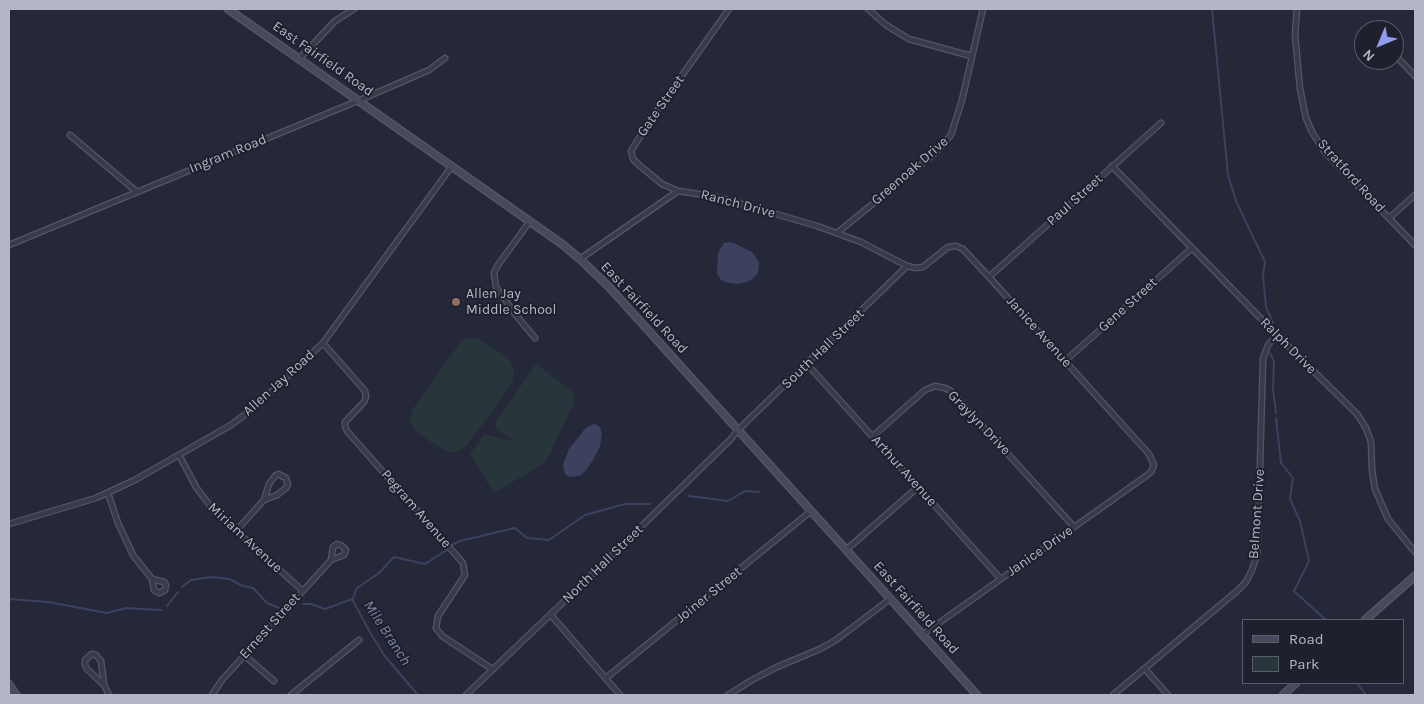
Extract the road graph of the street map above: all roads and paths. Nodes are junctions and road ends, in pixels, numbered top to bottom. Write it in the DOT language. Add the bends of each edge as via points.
graph roads {
  1 [pos="228,9"];
  2 [pos="354,9"];
  3 [pos="730,9"];
  4 [pos="868,9"];
  5 [pos="983,9"];
  6 [pos="1297,9"];
  7 [pos="971,56"];
  8 [pos="300,58"];
  9 [pos="445,58"];
  10 [pos="1404,64"];
  11 [pos="1415,76"];
  12 [pos="360,100"];
  13 [pos="1161,123"];
  14 [pos="70,136"];
  15 [pos="452,166"];
  16 [pos="1112,166"];
  17 [pos="678,191"];
  18 [pos="137,192"];
  19 [pos="1415,195"];
  20 [pos="1389,218"];
  21 [pos="530,221"];
  22 [pos="837,233"];
  23 [pos="9,245"];
  24 [pos="1415,245"];
  25 [pos="1192,248"];
  26 [pos="580,259"];
  27 [pos="907,266"];
  28 [pos="989,277"];
  29 [pos="1277,335"];
  30 [pos="535,338"];
  31 [pos="323,343"];
  32 [pos="1065,361"];
  33 [pos="807,364"];
  34 [pos="737,430"];
  35 [pos="873,436"];
  36 [pos="179,455"];
  37 [pos="1154,465"];
  38 [pos="918,487"];
  39 [pos="108,493"];
  40 [pos="264,500"];
  41 [pos="811,511"];
  42 [pos="9,524"];
  43 [pos="1074,527"];
  44 [pos="236,531"];
  45 [pos="846,550"];
  46 [pos="1415,552"];
  47 [pos="331,560"];
  48 [pos="1415,576"];
  49 [pos="1000,578"];
  50 [pos="152,579"];
  51 [pos="303,591"];
  52 [pos="890,599"];
  53 [pos="551,615"];
  54 [pos="1366,619"];
  55 [pos="922,635"];
  56 [pos="359,640"];
  57 [pos="244,655"];
  58 [pos="492,669"];
  59 [pos="1145,670"];
  60 [pos="606,678"];
  61 [pos="274,681"];
  62 [pos="9,684"];
  63 [pos="1295,684"];
  64 [pos="104,685"];
  65 [pos="16,695"];
  66 [pos="109,695"];
  67 [pos="212,695"];
  68 [pos="292,695"];
  69 [pos="466,695"];
  70 [pos="620,695"];
  71 [pos="728,695"];
  72 [pos="977,695"];
  73 [pos="1114,695"];
  74 [pos="1168,695"];
  75 [pos="1283,695"];
  1 -- 8 [label="main road, East Fairfield Road"];
  2 -- 8 [label="street" via="335,21"];
  3 -- 17 [label="street, Gate Street" via="631,151 639,165 662,184"];
  4 -- 7 [label="street" via="909,39"];
  5 -- 7 [label="street, Greenoak Drive"];
  6 -- 20 [label="street, Stratford Road" via="1295,34 1302,98 1312,132 1324,151"];
  7 -- 22 [label="street, Greenoak Drive" via="951,135 934,153"];
  8 -- 12 [label="main road, East Fairfield Road"];
  9 -- 12 [label="street, Ingram Road" via="429,70"];
  10 -- 11 [label="street"];
  12 -- 15 [label="main road, East Fairfield Road"];
  12 -- 18 [label="street, Ingram Road"];
  13 -- 16 [label="street, Paul Street"];
  14 -- 18 [label="street"];
  15 -- 21 [label="main road, East Fairfield Road"];
  15 -- 31 [label="street, Allen Jay Road"];
  16 -- 25 [label="street, Ralph Drive"];
  16 -- 28 [label="street, Paul Street"];
  17 -- 22 [label="street, Ranch Drive" via="718,197"];
  17 -- 26 [label="street"];
  18 -- 23 [label="street, Ingram Road"];
  19 -- 20 [label="street"];
  20 -- 24 [label="street, Stratford Road"];
  21 -- 26 [label="main road, East Fairfield Road"];
  21 -- 30 [label="street" via="494,273 496,286"];
  22 -- 27 [label="street, Ranch Drive"];
  25 -- 29 [label="street, Ralph Drive"];
  25 -- 32 [label="street, Gene Street"];
  26 -- 34 [label="main road, East Fairfield Road"];
  27 -- 28 [label="street, Janice Avenue" via="923,267 948,247 956,246 963,249"];
  27 -- 33 [label="street, South Hall Street"];
  28 -- 32 [label="street, Janice Avenue"];
  29 -- 46 [label="street, Ralph Drive" via="1357,414 1366,428 1371,442 1375,489 1388,519"];
  29 -- 59 [label="street, Belmont Drive" via="1268,345 1263,359 1258,536 1252,570 1237,591"];
  31 -- 36 [label="street, Allen Jay Road" via="255,407"];
  31 -- 58 [label="street, Pegram Avenue" via="365,392 364,402 346,422 348,431 463,563 465,575 438,616 436,628 442,636"];
  32 -- 37 [label="street, Janice Avenue" via="1149,454"];
  33 -- 34 [label="street, South Hall Street"];
  33 -- 35 [label="street, Arthur Avenue"];
  34 -- 41 [label="main road, East Fairfield Road"];
  34 -- 53 [label="street, North Hall Street"];
  35 -- 38 [label="street, Arthur Avenue"];
  35 -- 43 [label="street, Graylyn Drive" via="925,390 935,386 945,388"];
  36 -- 39 [label="street, Allen Jay Road"];
  36 -- 44 [label="street, Miriam Avenue" via="206,502"];
  37 -- 43 [label="street, Janice Drive" via="1146,476"];
  38 -- 45 [label="street"];
  38 -- 49 [label="street, Arthur Avenue"];
  39 -- 42 [label="street, Allen Jay Road" via="72,507"];
  39 -- 50 [label="street" via="133,555"];
  40 -- 40 [label="street" via="286,488 286,478 278,474 275,476"];
  40 -- 44 [label="street"];
  41 -- 45 [label="main road, East Fairfield Road"];
  41 -- 60 [label="street, Joiner Street"];
  43 -- 49 [label="street, Janice Drive"];
  44 -- 51 [label="street, Miriam Avenue"];
  45 -- 52 [label="main road, East Fairfield Road"];
  47 -- 51 [label="street, Ernest Street"];
  48 -- 54 [label="main road"];
  49 -- 55 [label="street, Janice Drive"];
  51 -- 57 [label="street, Ernest Street"];
  52 -- 55 [label="main road, East Fairfield Road"];
  52 -- 71 [label="street" via="836,640 777,667"];
  53 -- 58 [label="street, North Hall Street"];
  53 -- 60 [label="street"];
  55 -- 72 [label="main road, East Fairfield Road"];
  56 -- 68 [label="street"];
  57 -- 61 [label="street"];
  57 -- 67 [label="street, Ernest Street"];
  58 -- 69 [label="street, North Hall Street"];
  59 -- 73 [label="street, Belmont Drive"];
  59 -- 74 [label="street"];
  60 -- 70 [label="street"];
  62 -- 65 [label="main road"];
  63 -- 75 [label="main road"];
  64 -- 64 [label="street" via="101,661 92,654 85,664"];
  64 -- 66 [label="street"];
}
